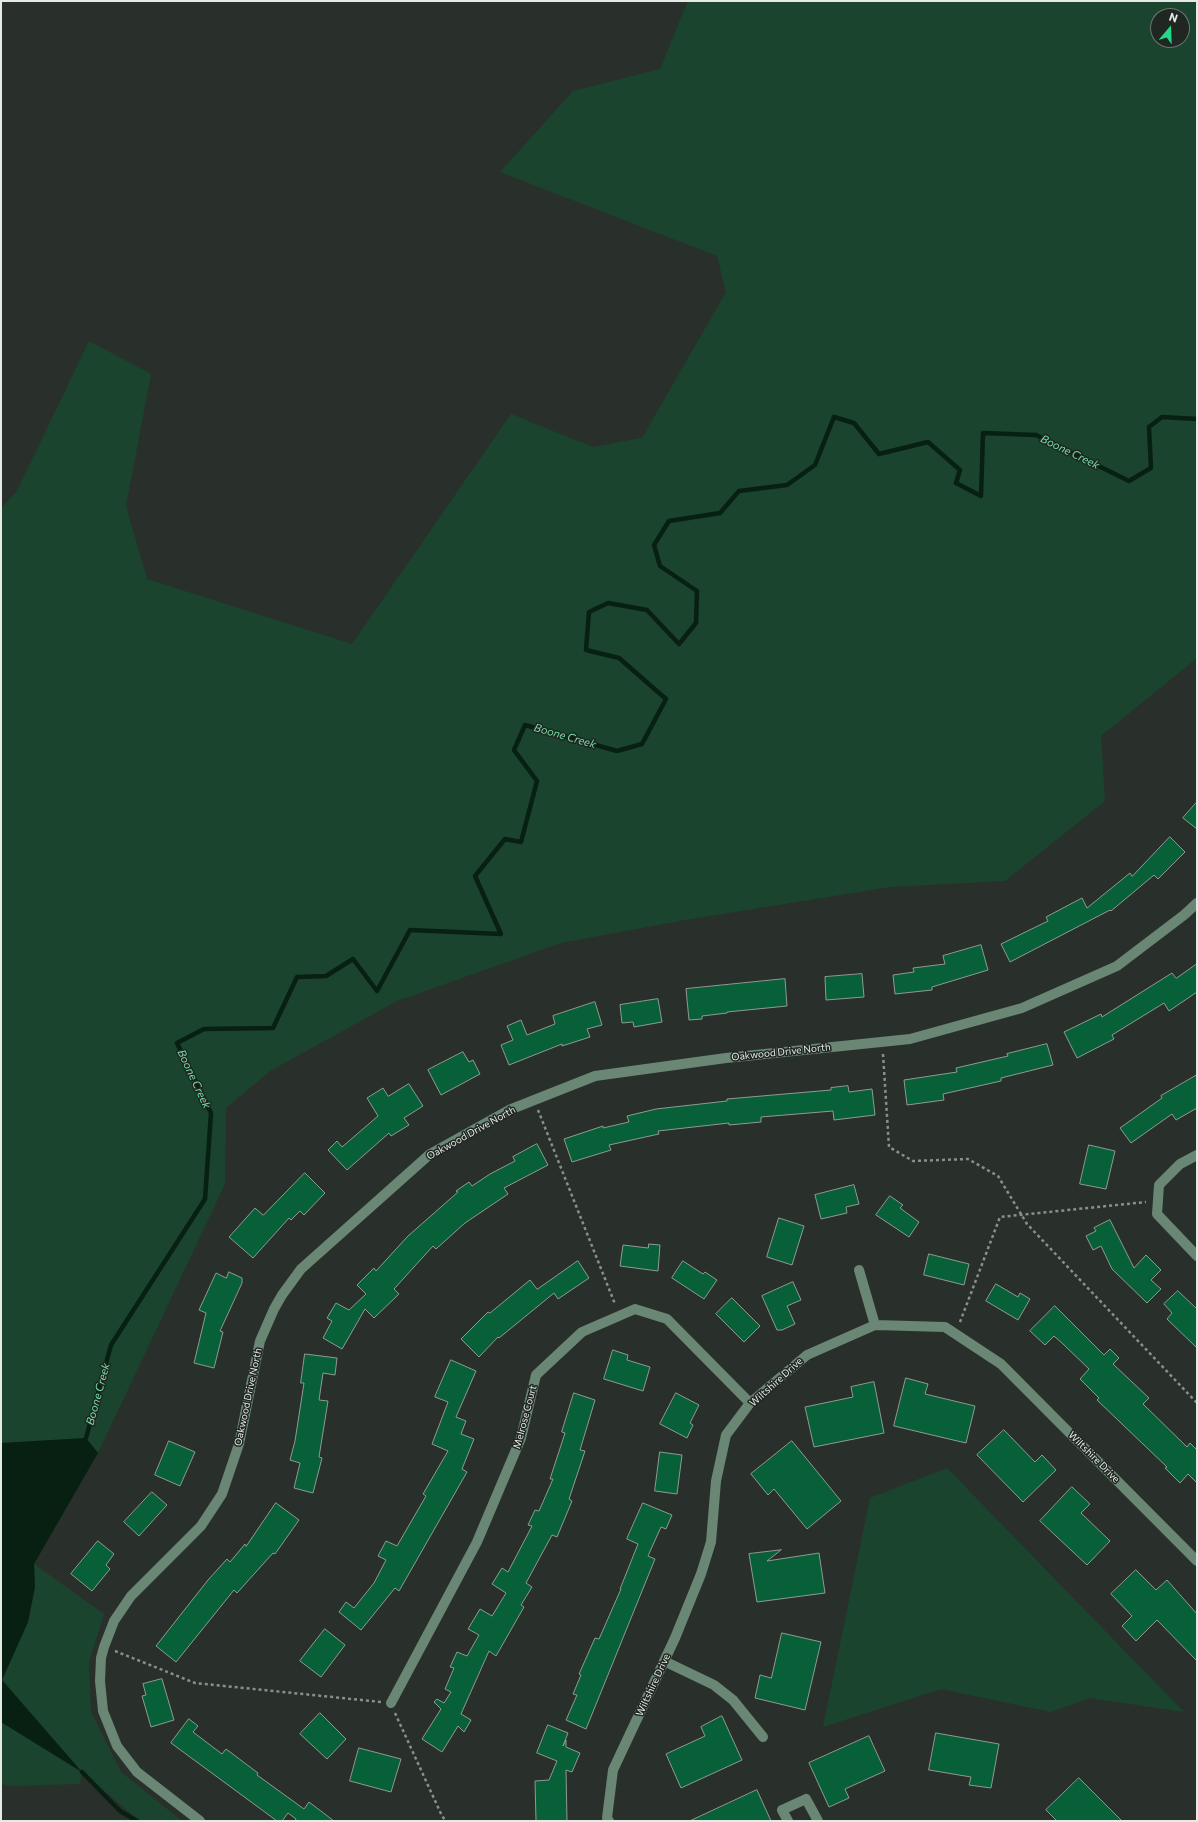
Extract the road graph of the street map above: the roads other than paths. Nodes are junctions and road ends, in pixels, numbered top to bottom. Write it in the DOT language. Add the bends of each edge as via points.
graph roads {
  1 [pos="1197,902"];
  2 [pos="1197,1154"];
  3 [pos="1197,1256"];
  4 [pos="859,1270"];
  5 [pos="875,1325"];
  6 [pos="750,1403"];
  7 [pos="1197,1561"];
  8 [pos="664,1661"];
  9 [pos="391,1703"];
  10 [pos="763,1737"];
  11 [pos="200,1821"];
  12 [pos="609,1821"];
  13 [pos="788,1821"];
  14 [pos="818,1821"];
  1 -- 11 [label="street, Oakwood Drive North" via="1184,915 1117,966 1022,1008 910,1039 726,1058 595,1076 534,1100 510,1110 430,1154 297,1274 274,1309 260,1341 239,1444 222,1494 201,1526 131,1596 114,1621 104,1647 100,1668 103,1711 117,1746 137,1772"];
  2 -- 3 [label="street" via="1180,1164 1159,1185 1157,1214"];
  4 -- 5 [label="street"];
  5 -- 6 [label="street, Wiltshire Drive" via="807,1355"];
  5 -- 7 [label="street, Wiltshire Drive" via="945,1327 1001,1364"];
  6 -- 8 [label="street, Wiltshire Drive" via="726,1435 716,1481 711,1542 701,1574"];
  6 -- 9 [label="street, Melrose Court" via="667,1319 635,1309 582,1332 536,1375 521,1438 477,1542"];
  8 -- 10 [label="street" via="714,1685 733,1700"];
  8 -- 12 [label="street, Wiltshire Drive" via="613,1770 607,1818"];
  13 -- 14 [label="street" via="782,1810 806,1799"];
}
